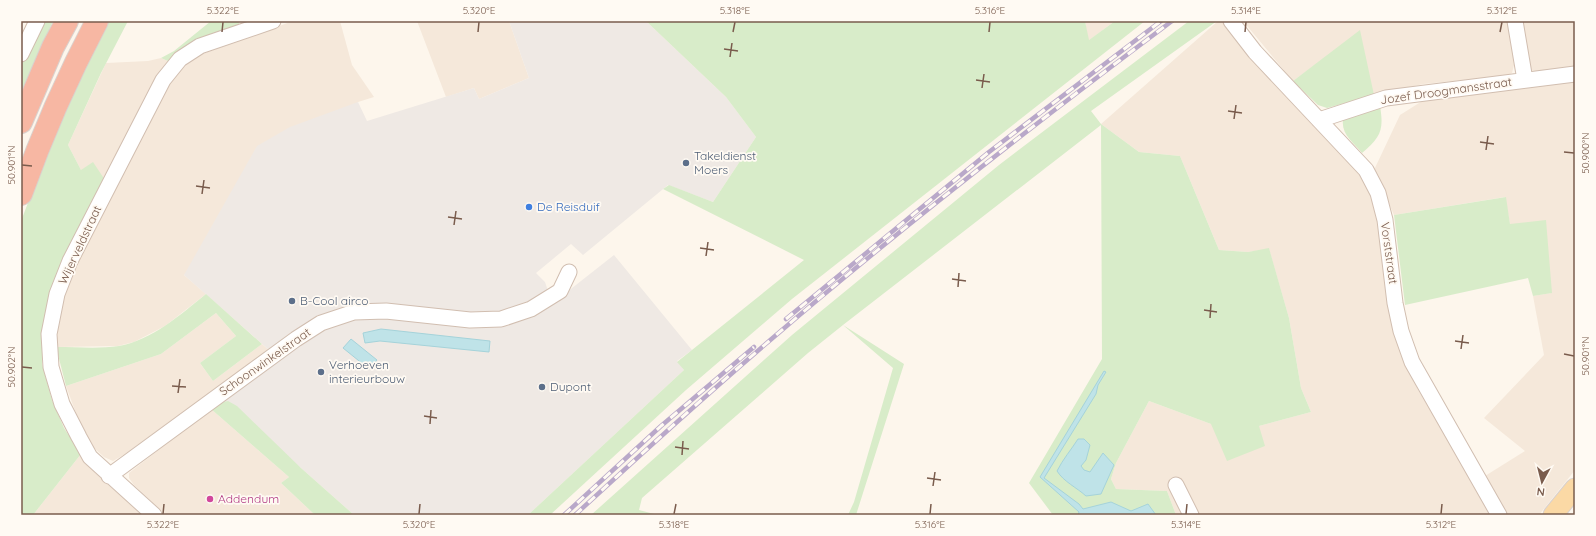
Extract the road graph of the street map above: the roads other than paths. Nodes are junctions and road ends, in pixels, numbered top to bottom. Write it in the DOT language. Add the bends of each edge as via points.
graph roads {
  1 [pos="37,21"];
  2 [pos="67,21"];
  3 [pos="97,21"];
  4 [pos="273,21"];
  5 [pos="1231,21"];
  6 [pos="1515,21"];
  7 [pos="21,54"];
  8 [pos="1575,74"];
  9 [pos="1524,80"];
  10 [pos="1319,120"];
  11 [pos="21,122"];
  12 [pos="21,194"];
  13 [pos="569,272"];
  14 [pos="109,476"];
  15 [pos="1176,485"];
  16 [pos="1575,488"];
  17 [pos="154,515"];
  18 [pos="1191,515"];
  19 [pos="1499,515"];
  20 [pos="1553,515"];
  1 -- 7 [label="street"];
  2 -- 11 [label="highway"];
  3 -- 12 [label="highway" via="81,51"];
  4 -- 14 [label="street, Wijerveldstraat" via="200,46 180,59 163,80 70,261 57,294 49,334 51,368 62,404 79,437 90,457"];
  5 -- 10 [label="street, Vorststraat" via="1255,52"];
  6 -- 9 [label="street"];
  8 -- 9 [label="street, Jozef Droogmansstraat"];
  9 -- 10 [label="street, Jozef Droogmansstraat" via="1386,98"];
  10 -- 19 [label="street, Vorststraat" via="1366,170 1378,193 1385,220 1395,303 1412,362"];
  13 -- 14 [label="street, Schoonwinkelstraat" via="560,290 532,309 501,319 470,320 386,311 354,312 321,323"];
  14 -- 17 [label="street, Wijerveldstraat"];
  15 -- 18 [label="street"];
  16 -- 20 [label="main road"];
}
